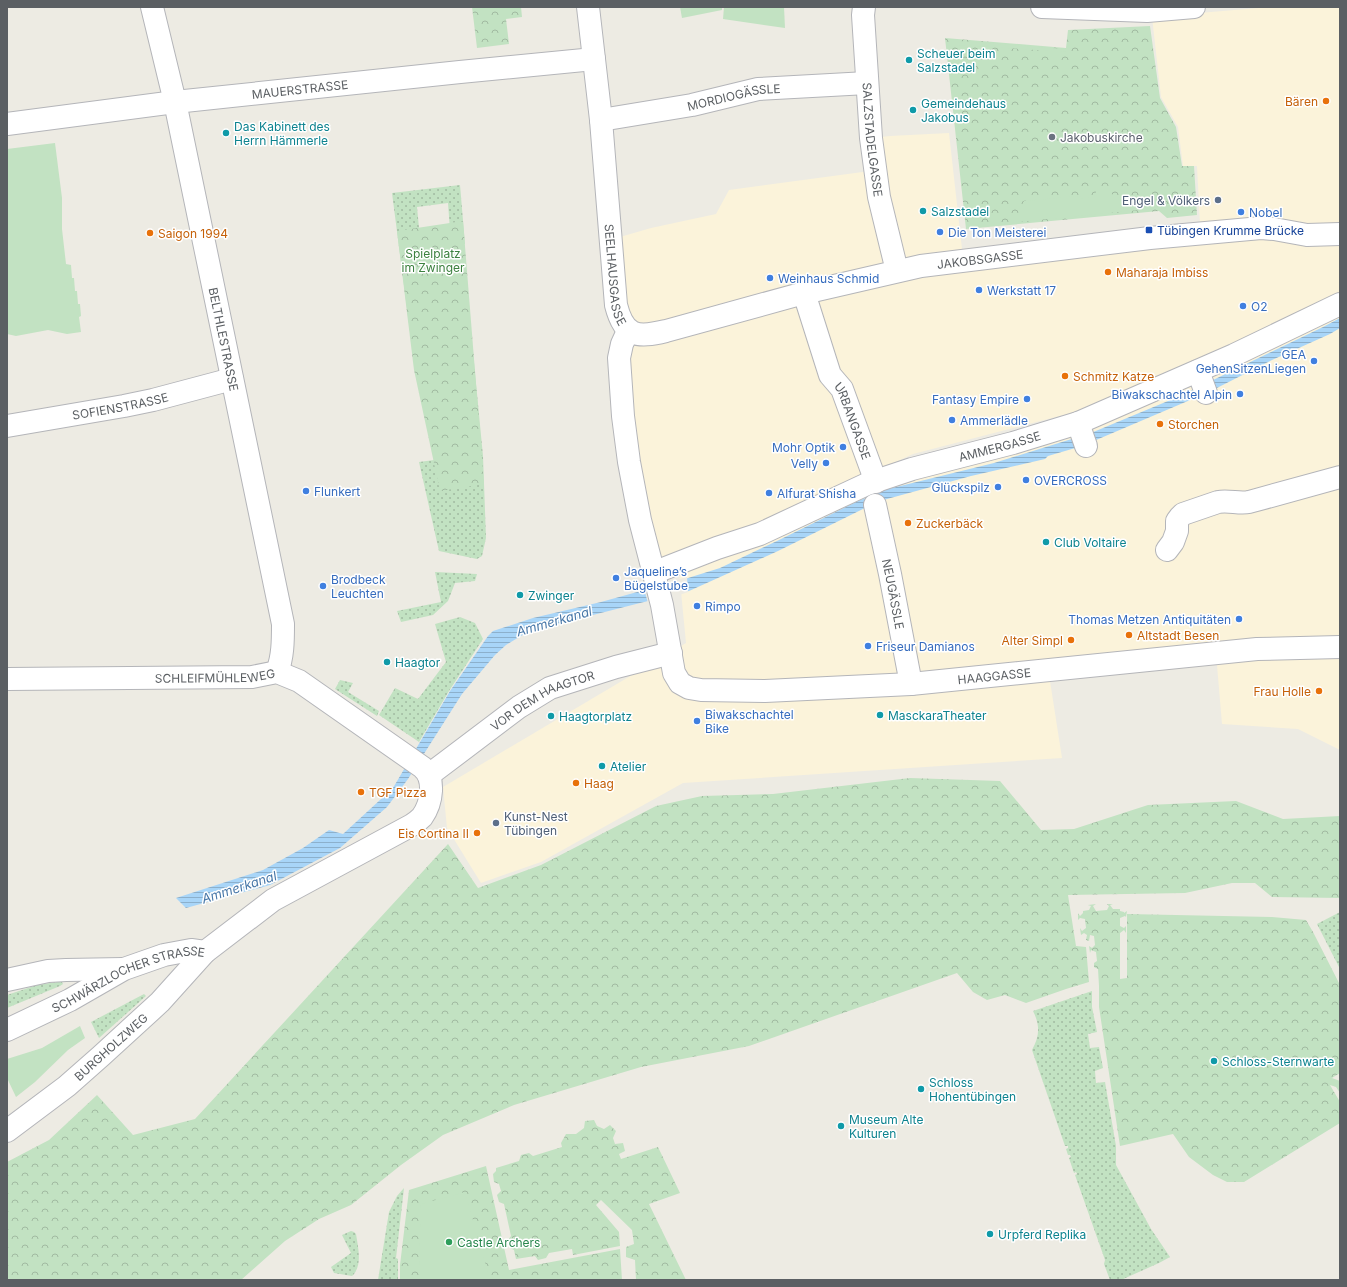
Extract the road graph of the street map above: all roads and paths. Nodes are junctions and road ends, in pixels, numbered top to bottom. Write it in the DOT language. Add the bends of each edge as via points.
graph roads {
  1 [pos="152,7"];
  2 [pos="588,7"];
  3 [pos="864,7"];
  4 [pos="1042,7"];
  5 [pos="1194,7"];
  6 [pos="594,59"];
  7 [pos="867,84"];
  8 [pos="175,102"];
  9 [pos="601,120"];
  10 [pos="7,124"];
  11 [pos="1340,234"];
  12 [pos="897,271"];
  13 [pos="804,293"];
  14 [pos="1340,304"];
  15 [pos="628,330"];
  16 [pos="232,379"];
  17 [pos="7,426"];
  18 [pos="1340,477"];
  19 [pos="876,482"];
  20 [pos="875,505"];
  21 [pos="1167,550"];
  22 [pos="653,573"];
  23 [pos="1340,647"];
  24 [pos="671,653"];
  25 [pos="277,672"];
  26 [pos="7,679"];
  27 [pos="911,684"];
  28 [pos="429,775"];
  29 [pos="205,952"];
  30 [pos="124,969"];
  31 [pos="7,980"];
  32 [pos="7,1030"];
  33 [pos="7,1131"];
  1 -- 8 [label="street, BELTHLESTRASSE"];
  2 -- 6 [label="street, SEELHAUSGASSE"];
  3 -- 7 [label="street, SALZSTADELGASSE"];
  4 -- 5 [label="street" via="1147,11"];
  6 -- 8 [label="street, MAUERSTRASSE"];
  6 -- 9 [label="street, SEELHAUSGASSE"];
  7 -- 9 [label="street, MORDIOGÄSSLE" via="758,89 692,106"];
  7 -- 12 [label="street, SALZSTADELGASSE" via="879,197"];
  8 -- 10 [label="street, MAUERSTRASSE"];
  8 -- 16 [label="street, BELTHLESTRASSE"];
  9 -- 15 [label="street, SEELHAUSGASSE" via="616,305 621,321"];
  11 -- 12 [label="street, JAKOBSGASSE" via="1307,234 1261,228 972,259"];
  12 -- 13 [label="street, JAKOBSGASSE"];
  13 -- 15 [label="street, JAKOBSGASSE" via="654,334 635,334"];
  13 -- 19 [label="street, URBANGASSE" via="830,374 842,389"];
  14 -- 19 [label="street, AMMERGASSE" via="1244,351 1202,382 1082,434 1014,442 912,469"];
  15 -- 22 [label="street, SEELHAUSGASSE" via="619,358 623,416 635,497"];
  16 -- 17 [label="street, SOFIENSTRASSE" via="138,403"];
  16 -- 25 [label="street, BELTHLESTRASSE" via="283,624 281,663"];
  18 -- 21 [label="street" via="1250,502 1218,502 1183,514 1177,521 1175,536"];
  19 -- 22 [label="street, AMMERGASSE" via="760,534"];
  20 -- 27 [label="street, NEUGÄSSLE"];
  22 -- 24 [label="street, SEELHAUSGASSE"];
  23 -- 27 [label="street, HAAGGASSE" via="1257,649"];
  24 -- 27 [label="street, HAAGGASSE" via="674,673 680,683 701,690 765,692"];
  24 -- 28 [label="street, VOR DEM HAAGTOR" via="550,688 519,707"];
  25 -- 26 [label="street, SCHLEIFMÜHLEWEG" via="252,677"];
  25 -- 28 [label="street, SCHLEIFMÜHLEWEG" via="299,681 422,767"];
  28 -- 29 [label="street, SCHWÄRZLOCHER STRASSE" via="430,799 422,817 412,825 273,900"];
  29 -- 30 [label="street, SCHWÄRZLOCHER STRASSE" via="191,950 171,954"];
  29 -- 33 [label="street, BURGHOLZWEG" via="160,1002 68,1086"];
  30 -- 31 [label="street" via="54,971"];
  30 -- 32 [label="street, SCHWÄRZLOCHER STRASSE" via="70,1000"];
}
